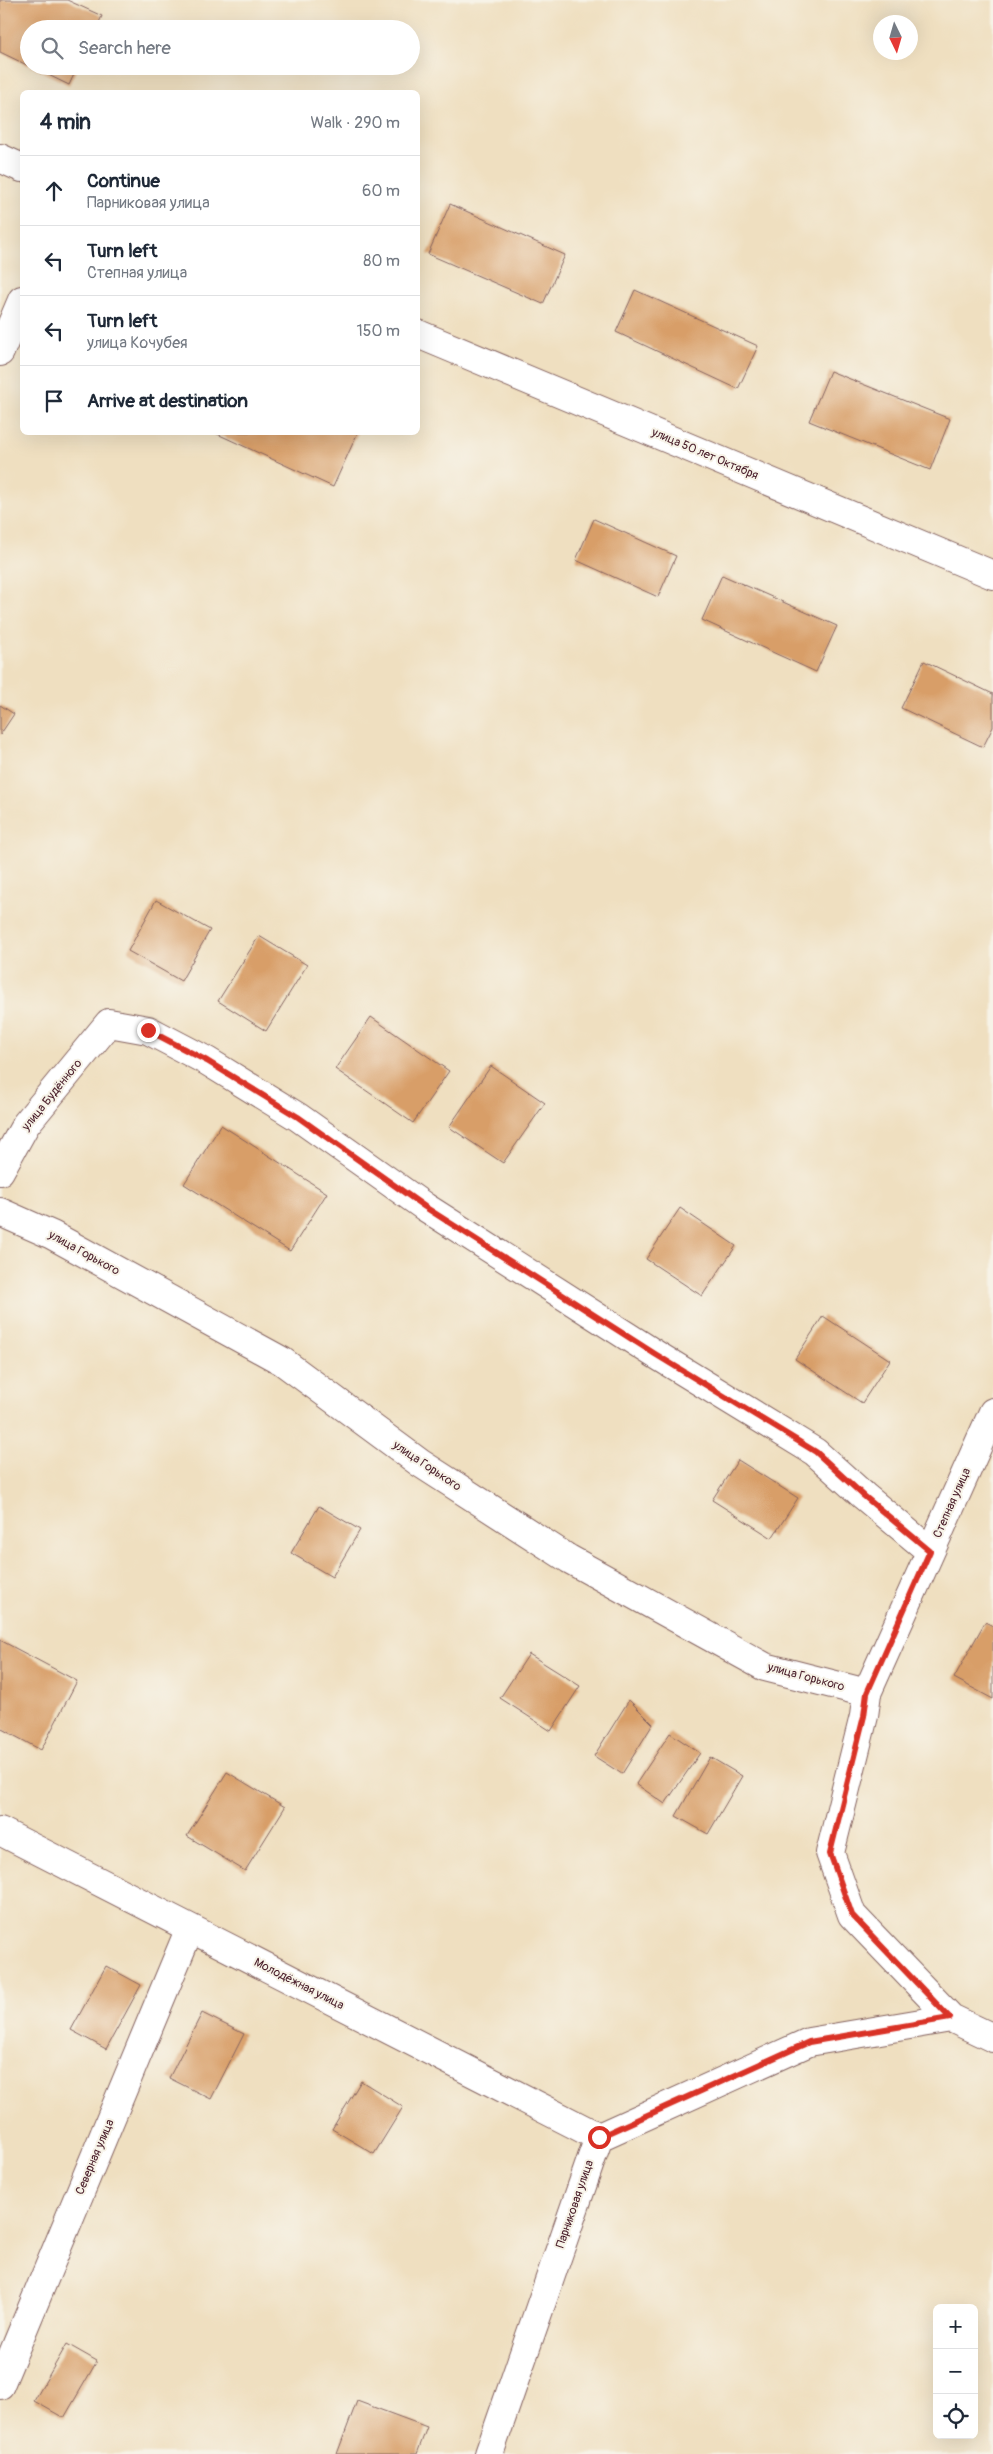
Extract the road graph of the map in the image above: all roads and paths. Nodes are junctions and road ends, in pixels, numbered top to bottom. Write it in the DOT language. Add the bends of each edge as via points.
graph roads {
  1 [pos="0,158"];
  2 [pos="20,167"];
  3 [pos="20,305"];
  4 [pos="420,335"];
  5 [pos="0,352"];
  6 [pos="993,575"];
  7 [pos="0,1171"];
  8 [pos="0,1212"];
  9 [pos="993,1412"];
  10 [pos="930,1551"];
  11 [pos="867,1693"];
  12 [pos="0,1831"];
  13 [pos="190,1928"];
  14 [pos="950,2018"];
  15 [pos="993,2038"];
  16 [pos="599,2137"];
  17 [pos="0,2385"];
  18 [pos="489,2454"];
  1 -- 2 [label="street"];
  3 -- 5 [label="street"];
  4 -- 6 [label="street, улица 50 лет Октября"];
  7 -- 10 [label="street, улица Будённого" via="26,1124 109,1023 148,1030 207,1061 298,1117 434,1212 655,1354 816,1452"];
  8 -- 11 [label="street, улица Горького" via="52,1235 282,1361 420,1463 577,1564 765,1667"];
  9 -- 10 [label="street, Степная улица"];
  10 -- 11 [label="street, Степная улица"];
  11 -- 14 [label="street, Степная улица" via="830,1853 852,1915"];
  12 -- 13 [label="street, Молодёжная улица"];
  13 -- 16 [label="street, Молодёжная улица"];
  13 -- 17 [label="street, Северная улица"];
  14 -- 15 [label="street"];
  14 -- 16 [label="street" via="809,2042"];
  16 -- 18 [label="street, Парниковая улица"];
}
